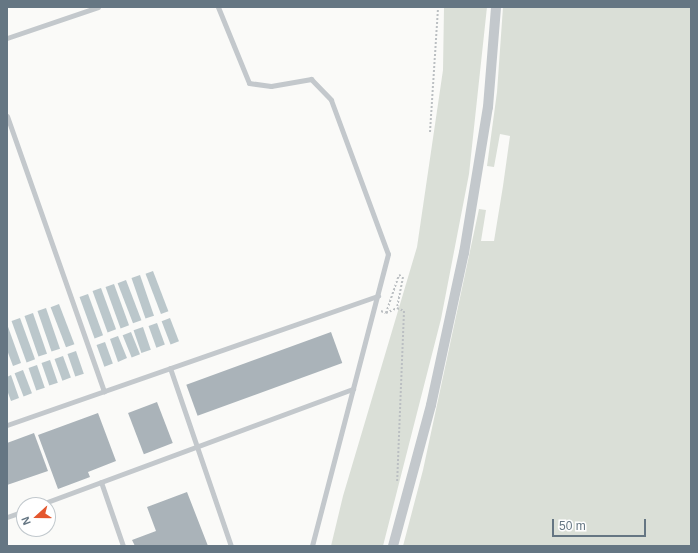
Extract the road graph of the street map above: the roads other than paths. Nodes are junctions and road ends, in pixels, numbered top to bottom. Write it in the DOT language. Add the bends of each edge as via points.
graph roads {
  1 [pos="98,7"];
  2 [pos="218,7"];
  3 [pos="496,7"];
  4 [pos="7,38"];
  5 [pos="7,116"];
  6 [pos="378,296"];
  7 [pos="170,368"];
  8 [pos="353,389"];
  9 [pos="104,391"];
  10 [pos="7,425"];
  11 [pos="197,446"];
  12 [pos="101,482"];
  13 [pos="56,499"];
  14 [pos="123,546"];
  15 [pos="231,546"];
  16 [pos="312,546"];
  17 [pos="393,546"];
  1 -- 4 [label="lane"];
  2 -- 6 [label="lane" via="248,83 271,86 311,80 331,100 388,254"];
  3 -- 17 [label="street" via="488,107 464,253 430,405"];
  5 -- 9 [label="lane"];
  6 -- 7 [label="lane"];
  6 -- 8 [label="lane"];
  7 -- 9 [label="lane"];
  7 -- 11 [label="lane"];
  8 -- 11 [label="lane"];
  8 -- 16 [label="lane"];
  9 -- 10 [label="lane"];
  11 -- 12 [label="lane"];
  11 -- 15 [label="lane"];
  12 -- 13 [label="lane"];
  12 -- 14 [label="lane"];
}
